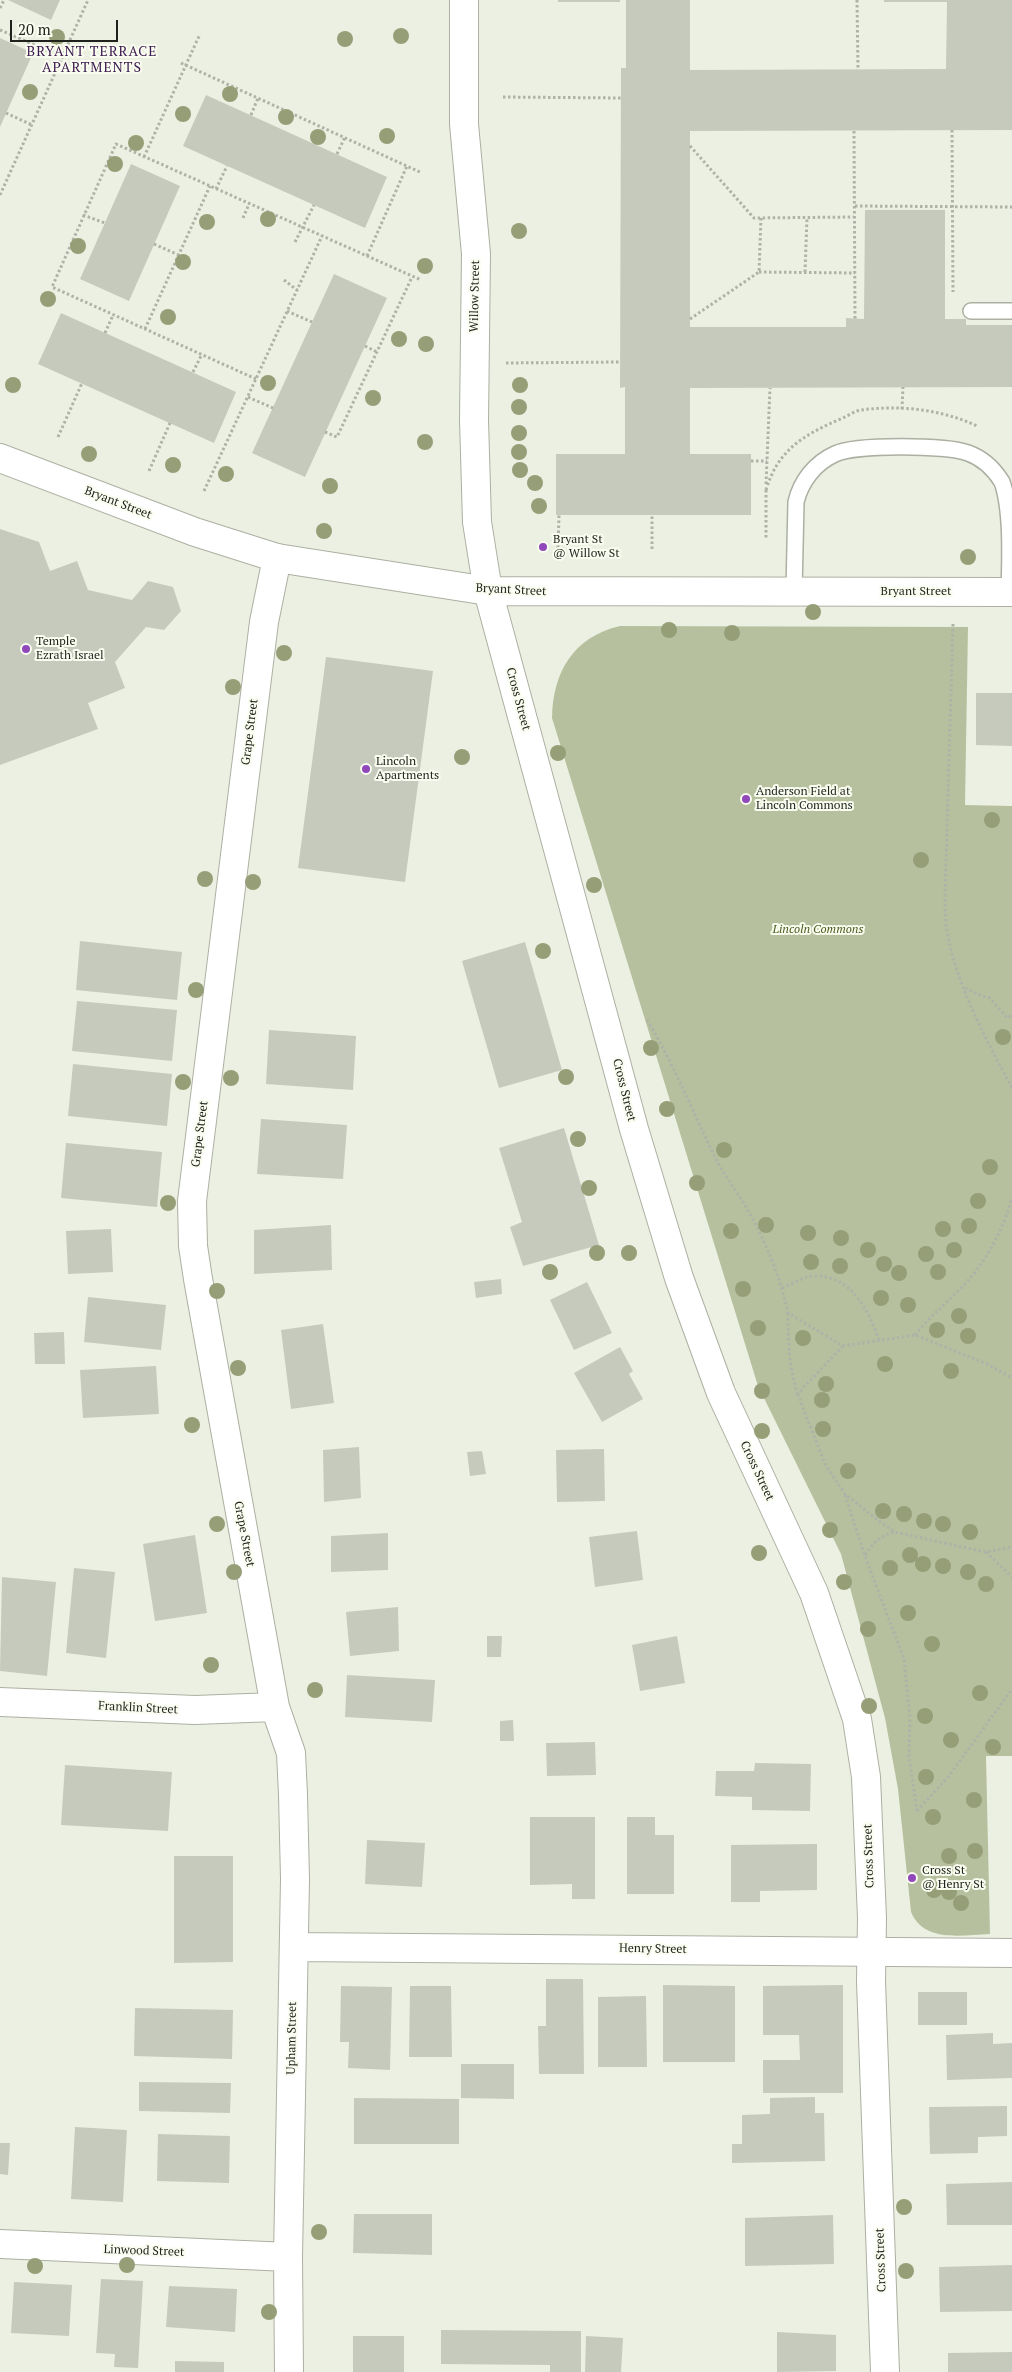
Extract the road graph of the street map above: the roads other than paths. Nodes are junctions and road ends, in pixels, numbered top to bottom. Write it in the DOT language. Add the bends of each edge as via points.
graph roads {
  1 [pos="464,0"];
  2 [pos="971,311"];
  3 [pos="1012,311"];
  4 [pos="0,458"];
  5 [pos="277,558"];
  6 [pos="488,591"];
  7 [pos="794,591"];
  8 [pos="1010,592"];
  9 [pos="0,1702"];
  10 [pos="275,1707"];
  11 [pos="294,1947"];
  12 [pos="872,1952"];
  13 [pos="1012,1953"];
  14 [pos="0,2244"];
  15 [pos="288,2257"];
  16 [pos="289,2372"];
  17 [pos="885,2372"];
  1 -- 6 [label="main road, Willow Street" via="464,124 476,254 474,420 477,513"];
  2 -- 3 [label="lane"];
  4 -- 5 [label="main road, Bryant Street" via="195,532"];
  5 -- 6 [label="main road, Bryant Street"];
  5 -- 10 [label="main road, Grape Street" via="264,622 192,1201 198,1279"];
  6 -- 7 [label="main road, Bryant Street"];
  6 -- 12 [label="main road, Cross Street" via="634,1129 676,1269 722,1394 814,1593 856,1719 866,1778"];
  7 -- 8 [label="main road, Bryant Street"];
  7 -- 8 [label="lane" via="796,502 799,489 810,472 825,459 849,449 944,448 963,451 981,460 996,473 1006,490 1010,509"];
  9 -- 10 [label="main road, Franklin Street" via="195,1710"];
  10 -- 11 [label="main road, Upham Street" via="292,1765"];
  11 -- 12 [label="main road, Henry Street"];
  11 -- 15 [label="main road, Upham Street"];
  12 -- 13 [label="main road, Henry Street"];
  12 -- 17 [label="main road, Cross Street"];
  14 -- 15 [label="main road, Linwood Street"];
  15 -- 16 [label="main road, Upham Street"];
}
